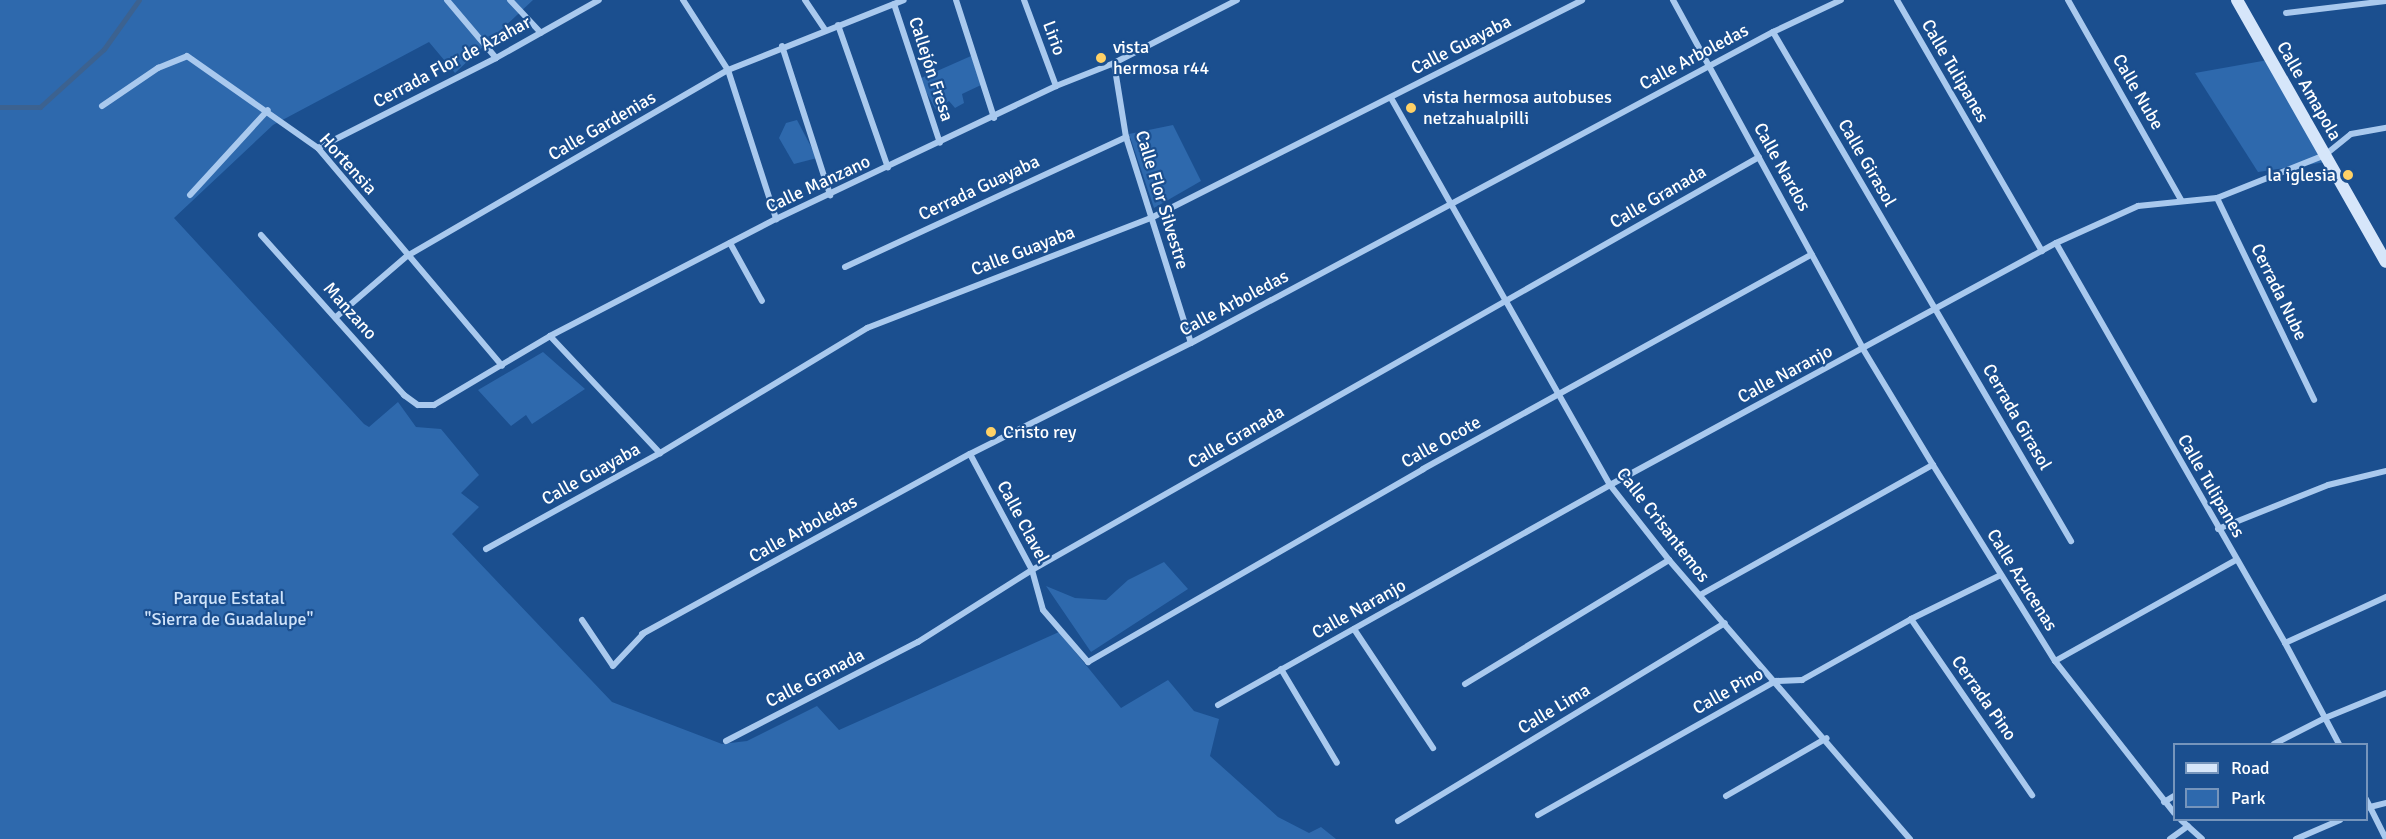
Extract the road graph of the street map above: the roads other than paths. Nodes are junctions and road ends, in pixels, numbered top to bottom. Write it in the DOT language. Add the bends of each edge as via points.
graph roads {
  1 [pos="447,0"];
  2 [pos="510,0"];
  3 [pos="600,0"];
  4 [pos="683,0"];
  5 [pos="805,0"];
  6 [pos="904,0"];
  7 [pos="956,0"];
  8 [pos="1024,0"];
  9 [pos="1237,0"];
  10 [pos="1582,0"];
  11 [pos="1673,0"];
  12 [pos="1841,0"];
  13 [pos="1897,0"];
  14 [pos="2068,0"];
  15 [pos="2237,0"];
  16 [pos="2386,1"];
  17 [pos="894,4"];
  18 [pos="2286,13"];
  19 [pos="838,25"];
  20 [pos="825,30"];
  21 [pos="1773,32"];
  22 [pos="541,33"];
  23 [pos="782,46"];
  24 [pos="496,58"];
  25 [pos="1114,63"];
  26 [pos="1710,66"];
  27 [pos="728,70"];
  28 [pos="1056,86"];
  29 [pos="1391,98"];
  30 [pos="102,106"];
  31 [pos="268,110"];
  32 [pos="994,118"];
  33 [pos="2386,128"];
  34 [pos="1126,137"];
  35 [pos="940,143"];
  36 [pos="318,148"];
  37 [pos="2325,155"];
  38 [pos="1759,157"];
  39 [pos="888,168"];
  40 [pos="190,195"];
  41 [pos="830,195"];
  42 [pos="2217,198"];
  43 [pos="2181,200"];
  44 [pos="1451,205"];
  45 [pos="1151,218"];
  46 [pos="776,219"];
  47 [pos="261,235"];
  48 [pos="730,243"];
  49 [pos="2056,243"];
  50 [pos="2042,251"];
  51 [pos="1812,254"];
  52 [pos="407,256"];
  53 [pos="2386,262"];
  54 [pos="845,267"];
  55 [pos="762,300"];
  56 [pos="1504,301"];
  57 [pos="1936,309"];
  58 [pos="336,317"];
  59 [pos="550,336"];
  60 [pos="1191,342"];
  61 [pos="1863,349"];
  62 [pos="502,366"];
  63 [pos="1558,394"];
  64 [pos="2314,400"];
  65 [pos="418,405"];
  66 [pos="660,453"];
  67 [pos="970,454"];
  68 [pos="1933,465"];
  69 [pos="2386,471"];
  70 [pos="1610,485"];
  71 [pos="2218,529"];
  72 [pos="2071,541"];
  73 [pos="486,549"];
  74 [pos="1669,560"];
  75 [pos="2236,560"];
  76 [pos="1032,570"];
  77 [pos="2001,575"];
  78 [pos="1700,595"];
  79 [pos="2386,597"];
  80 [pos="1911,619"];
  81 [pos="582,620"];
  82 [pos="1725,623"];
  83 [pos="1354,629"];
  84 [pos="2285,643"];
  85 [pos="2055,661"];
  86 [pos="1088,662"];
  87 [pos="1281,669"];
  88 [pos="1776,681"];
  89 [pos="1465,684"];
  90 [pos="2386,693"];
  91 [pos="1218,705"];
  92 [pos="2325,718"];
  93 [pos="1827,738"];
  94 [pos="726,741"];
  95 [pos="2276,743"];
  96 [pos="2338,743"];
  97 [pos="1433,748"];
  98 [pos="1336,763"];
  99 [pos="2032,795"];
  100 [pos="1726,796"];
  101 [pos="2173,797"];
  102 [pos="2164,802"];
  103 [pos="2386,804"];
  104 [pos="2369,807"];
  105 [pos="2173,811"];
  106 [pos="1538,815"];
  107 [pos="1398,821"];
  108 [pos="2183,821"];
  109 [pos="2336,821"];
  110 [pos="2188,826"];
  111 [pos="1910,839"];
  112 [pos="2170,839"];
  113 [pos="2202,839"];
  114 [pos="2296,839"];
  115 [pos="2386,839"];
  1 -- 24 [label="street"];
  2 -- 22 [label="street"];
  3 -- 22 [label="street, Cerrada Flor de Azahar"];
  4 -- 27 [label="street"];
  5 -- 20 [label="street"];
  6 -- 17 [label="street, Calle Gardenias"];
  7 -- 32 [label="street"];
  8 -- 28 [label="street, Lirio"];
  9 -- 25 [label="street, Calle Manzano"];
  10 -- 29 [label="street, Calle Guayaba"];
  11 -- 26 [label="street, Calle Nardos"];
  12 -- 21 [label="street, Calle Arboledas"];
  13 -- 50 [label="street, Calle Tulipanes"];
  14 -- 43 [label="street, Calle Nube"];
  15 -- 37 [label="street, Calle Amapola"];
  16 -- 18 [label="street"];
  17 -- 19 [label="street, Calle Gardenias"];
  17 -- 35 [label="street, Callejón Fresa"];
  19 -- 20 [label="street, Calle Gardenias"];
  19 -- 39 [label="street"];
  20 -- 23 [label="street, Calle Gardenias"];
  21 -- 26 [label="street, Calle Arboledas"];
  21 -- 57 [label="street, Calle Girasol"];
  22 -- 24 [label="street, Cerrada Flor de Azahar"];
  23 -- 27 [label="street, Calle Gardenias"];
  23 -- 41 [label="street"];
  24 -- 36 [label="street, Cerrada Flor de Azahar"];
  25 -- 28 [label="street, Calle Manzano"];
  25 -- 34 [label="street, Calle Flor Silvestre"];
  26 -- 38 [label="street, Calle Nardos"];
  26 -- 44 [label="street, Calle Arboledas"];
  27 -- 46 [label="street"];
  27 -- 52 [label="street, Calle Gardenias"];
  28 -- 32 [label="street, Calle Manzano"];
  29 -- 44 [label="street, Calle Crisantemos"];
  29 -- 45 [label="street, Calle Guayaba"];
  30 -- 31 [label="street, Hortensia" via="158,68 187,56"];
  31 -- 36 [label="street, Hortensia"];
  31 -- 40 [label="street"];
  32 -- 35 [label="street, Calle Manzano"];
  33 -- 37 [label="street, Calle Naranjo" via="2351,134"];
  34 -- 45 [label="street, Calle Flor Silvestre"];
  34 -- 54 [label="street, Cerrada Guayaba"];
  35 -- 39 [label="street, Calle Manzano"];
  36 -- 52 [label="street, Hortensia"];
  37 -- 42 [label="street, Calle Naranjo"];
  37 -- 53 [label="street, Calle Amapola"];
  38 -- 51 [label="street, Calle Nardos"];
  38 -- 56 [label="street, Calle Granada"];
  39 -- 41 [label="street, Calle Manzano"];
  41 -- 46 [label="street, Calle Manzano"];
  42 -- 43 [label="street, Calle Naranjo"];
  42 -- 64 [label="street, Cerrada Nube"];
  43 -- 49 [label="street, Calle Naranjo" via="2138,206"];
  44 -- 56 [label="street, Calle Crisantemos"];
  44 -- 60 [label="street, Calle Arboledas"];
  45 -- 60 [label="street, Calle Flor Silvestre"];
  45 -- 66 [label="street, Calle Guayaba" via="867,328"];
  46 -- 48 [label="street, Calle Manzano"];
  47 -- 58 [label="street, Manzano"];
  48 -- 55 [label="street"];
  48 -- 59 [label="street, Calle Manzano"];
  49 -- 50 [label="street, Calle Naranjo"];
  49 -- 71 [label="street, Calle Tulipanes"];
  50 -- 57 [label="street, Calle Naranjo"];
  51 -- 61 [label="street, Calle Nardos"];
  51 -- 63 [label="street, Calle Ocote"];
  52 -- 58 [label="street, Calle Gardenias"];
  52 -- 62 [label="street, Hortensia"];
  56 -- 63 [label="street, Calle Crisantemos"];
  56 -- 76 [label="street, Calle Granada"];
  57 -- 61 [label="street, Calle Naranjo"];
  57 -- 72 [label="street, Cerrada Girasol"];
  58 -- 65 [label="street, Manzano" via="404,395"];
  59 -- 62 [label="street, Calle Manzano"];
  59 -- 66 [label="street"];
  60 -- 67 [label="street, Calle Arboledas"];
  61 -- 68 [label="street, Calle Azucenas"];
  61 -- 70 [label="street, Calle Naranjo"];
  62 -- 65 [label="street, Calle Manzano" via="434,405"];
  63 -- 70 [label="street, Calle Crisantemos"];
  63 -- 86 [label="street, Calle Ocote"];
  66 -- 73 [label="street, Calle Guayaba"];
  67 -- 76 [label="street, Calle Clavel"];
  67 -- 81 [label="street, Calle Arboledas" via="643,633 613,666"];
  68 -- 77 [label="street, Calle Azucenas"];
  68 -- 78 [label="street"];
  69 -- 71 [label="street" via="2328,485"];
  70 -- 74 [label="street, Calle Crisantemos"];
  70 -- 83 [label="street, Calle Naranjo"];
  71 -- 75 [label="street, Calle Tulipanes"];
  74 -- 78 [label="street, Calle Crisantemos"];
  74 -- 89 [label="street"];
  75 -- 84 [label="street, Calle Tulipanes"];
  75 -- 85 [label="street"];
  76 -- 86 [label="street, Calle Clavel" via="1043,610"];
  76 -- 94 [label="street, Calle Granada" via="918,642"];
  77 -- 80 [label="street, Calle Pino"];
  77 -- 85 [label="street, Calle Azucenas"];
  78 -- 82 [label="street, Calle Crisantemos"];
  79 -- 84 [label="street"];
  80 -- 88 [label="street, Calle Pino" via="1802,680"];
  80 -- 99 [label="street, Cerrada Pino"];
  82 -- 88 [label="street, Calle Crisantemos"];
  82 -- 107 [label="street, Calle Lima"];
  83 -- 87 [label="street, Calle Naranjo"];
  83 -- 97 [label="street"];
  84 -- 92 [label="street, Calle Tulipanes"];
  85 -- 102 [label="street, Calle Azucenas"];
  87 -- 91 [label="street, Calle Naranjo"];
  87 -- 98 [label="street"];
  88 -- 93 [label="street, Calle Crisantemos"];
  88 -- 106 [label="street, Calle Pino"];
  90 -- 92 [label="street"];
  92 -- 95 [label="street"];
  92 -- 96 [label="street, Calle Tulipanes"];
  93 -- 100 [label="street"];
  93 -- 111 [label="street, Calle Crisantemos"];
  101 -- 102 [label="street"];
  102 -- 105 [label="street, Calle Azucenas"];
  103 -- 104 [label="street"];
  104 -- 115 [label="street"];
  108 -- 110 [label="street"];
  109 -- 114 [label="street"];
  110 -- 112 [label="street"];
  110 -- 113 [label="street"];
}
